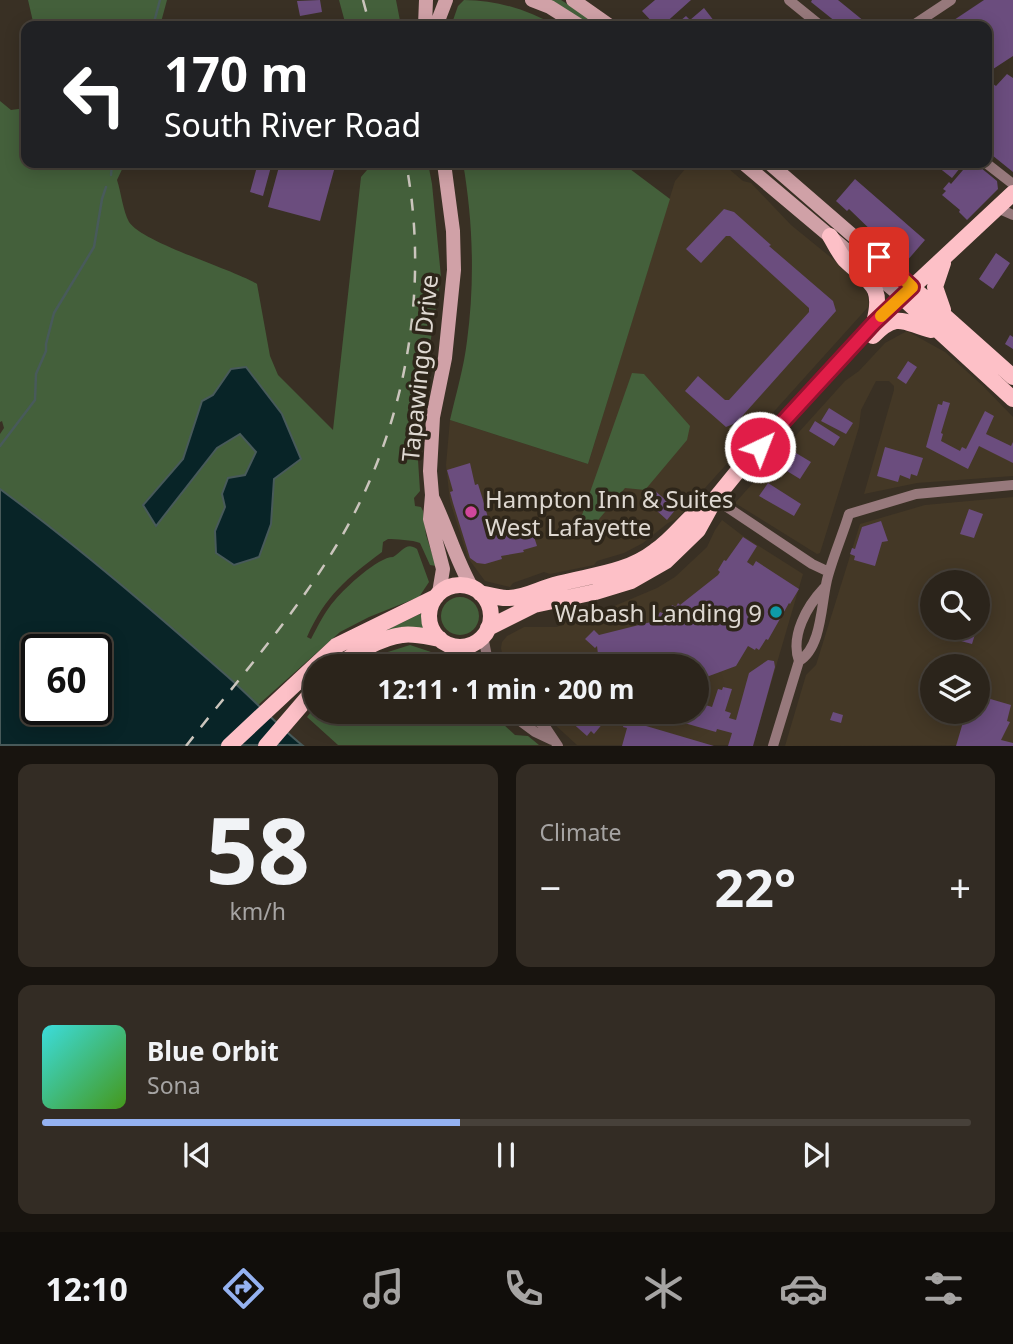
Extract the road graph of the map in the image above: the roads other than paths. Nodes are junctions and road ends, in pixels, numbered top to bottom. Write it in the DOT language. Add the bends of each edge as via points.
graph roads {
  1 [pos="426,0"];
  2 [pos="446,0"];
  3 [pos="532,0"];
  4 [pos="573,0"];
  5 [pos="789,0"];
  6 [pos="951,0"];
  7 [pos="425,21"];
  8 [pos="438,21"];
  9 [pos="572,21"];
  10 [pos="603,21"];
  11 [pos="815,21"];
  12 [pos="920,21"];
  13 [pos="445,168"];
  14 [pos="750,168"];
  15 [pos="762,168"];
  16 [pos="774,168"];
  17 [pos="992,168"];
  18 [pos="1013,184"];
  19 [pos="1013,193"];
  20 [pos="997,208"];
  21 [pos="1013,215"];
  22 [pos="834,229"];
  23 [pos="946,256"];
  24 [pos="907,292"];
  25 [pos="946,316"];
  26 [pos="874,323"];
  27 [pos="939,332"];
  28 [pos="831,370"];
  29 [pos="1013,377"];
  30 [pos="1013,399"];
  31 [pos="1013,485"];
  32 [pos="432,495"];
  33 [pos="715,499"];
  34 [pos="828,572"];
  35 [pos="824,588"];
  36 [pos="476,591"];
  37 [pos="437,595"];
  38 [pos="485,632"];
  39 [pos="444,642"];
  40 [pos="345,654"];
  41 [pos="349,654"];
  42 [pos="456,654"];
  43 [pos="488,654"];
  44 [pos="799,661"];
  45 [pos="303,687"];
  46 [pos="303,703"];
  47 [pos="524,724"];
  48 [pos="541,724"];
  49 [pos="555,743"];
  50 [pos="229,746"];
  51 [pos="266,746"];
  52 [pos="773,746"];
  1 -- 7 [label="main road"];
  2 -- 8 [label="main road"];
  3 -- 9 [label="main road"];
  4 -- 10 [label="main road"];
  5 -- 11 [label="street"];
  6 -- 12 [label="street"];
  13 -- 32 [label="main road, Tapawingo Drive" via="454,270 431,437"];
  14 -- 22 [label="main road"];
  15 -- 22 [label="main road"];
  16 -- 22 [label="main road"];
  17 -- 18 [label="street"];
  19 -- 20 [label="main road"];
  20 -- 21 [label="street"];
  20 -- 23 [label="main road"];
  22 -- 24 [label="main road"];
  22 -- 26 [label="main road" via="843,258 873,284 878,297"];
  23 -- 24 [label="main road"];
  23 -- 25 [label="main road" via="935,287"];
  24 -- 25 [label="main road"];
  24 -- 26 [label="main road"];
  24 -- 27 [label="main road"];
  25 -- 29 [label="main road"];
  26 -- 28 [label="main road"];
  27 -- 28 [label="main road" via="895,322 878,332 851,360"];
  27 -- 30 [label="main road"];
  28 -- 33 [label="main road"];
  31 -- 34 [label="street" via="916,495 849,513"];
  32 -- 36 [label="main road, Tapawingo Drive" via="452,550"];
  32 -- 37 [label="main road, Tapawingo Drive" via="430,519 443,569"];
  33 -- 34 [label="street"];
  33 -- 36 [label="main road" via="654,552 624,568 515,597"];
  33 -- 38 [label="main road" via="689,540 647,573 611,588 534,606"];
  34 -- 35 [label="street"];
  35 -- 44 [label="street" via="810,652"];
  35 -- 44 [label="street" via="804,618 796,647"];
  36 -- 37 [label="main road" via="456,586"];
  36 -- 38 [label="main road" via="490,609"];
  37 -- 39 [label="main road" via="429,616 433,632"];
  37 -- 40 [label="main road"];
  38 -- 39 [label="main road" via="466,646"];
  38 -- 43 [label="street"];
  39 -- 41 [label="main road" via="399,635"];
  39 -- 42 [label="street"];
  44 -- 52 [label="street"];
  45 -- 50 [label="main road"];
  46 -- 51 [label="main road"];
  47 -- 49 [label="street"];
  48 -- 49 [label="street"];
}
